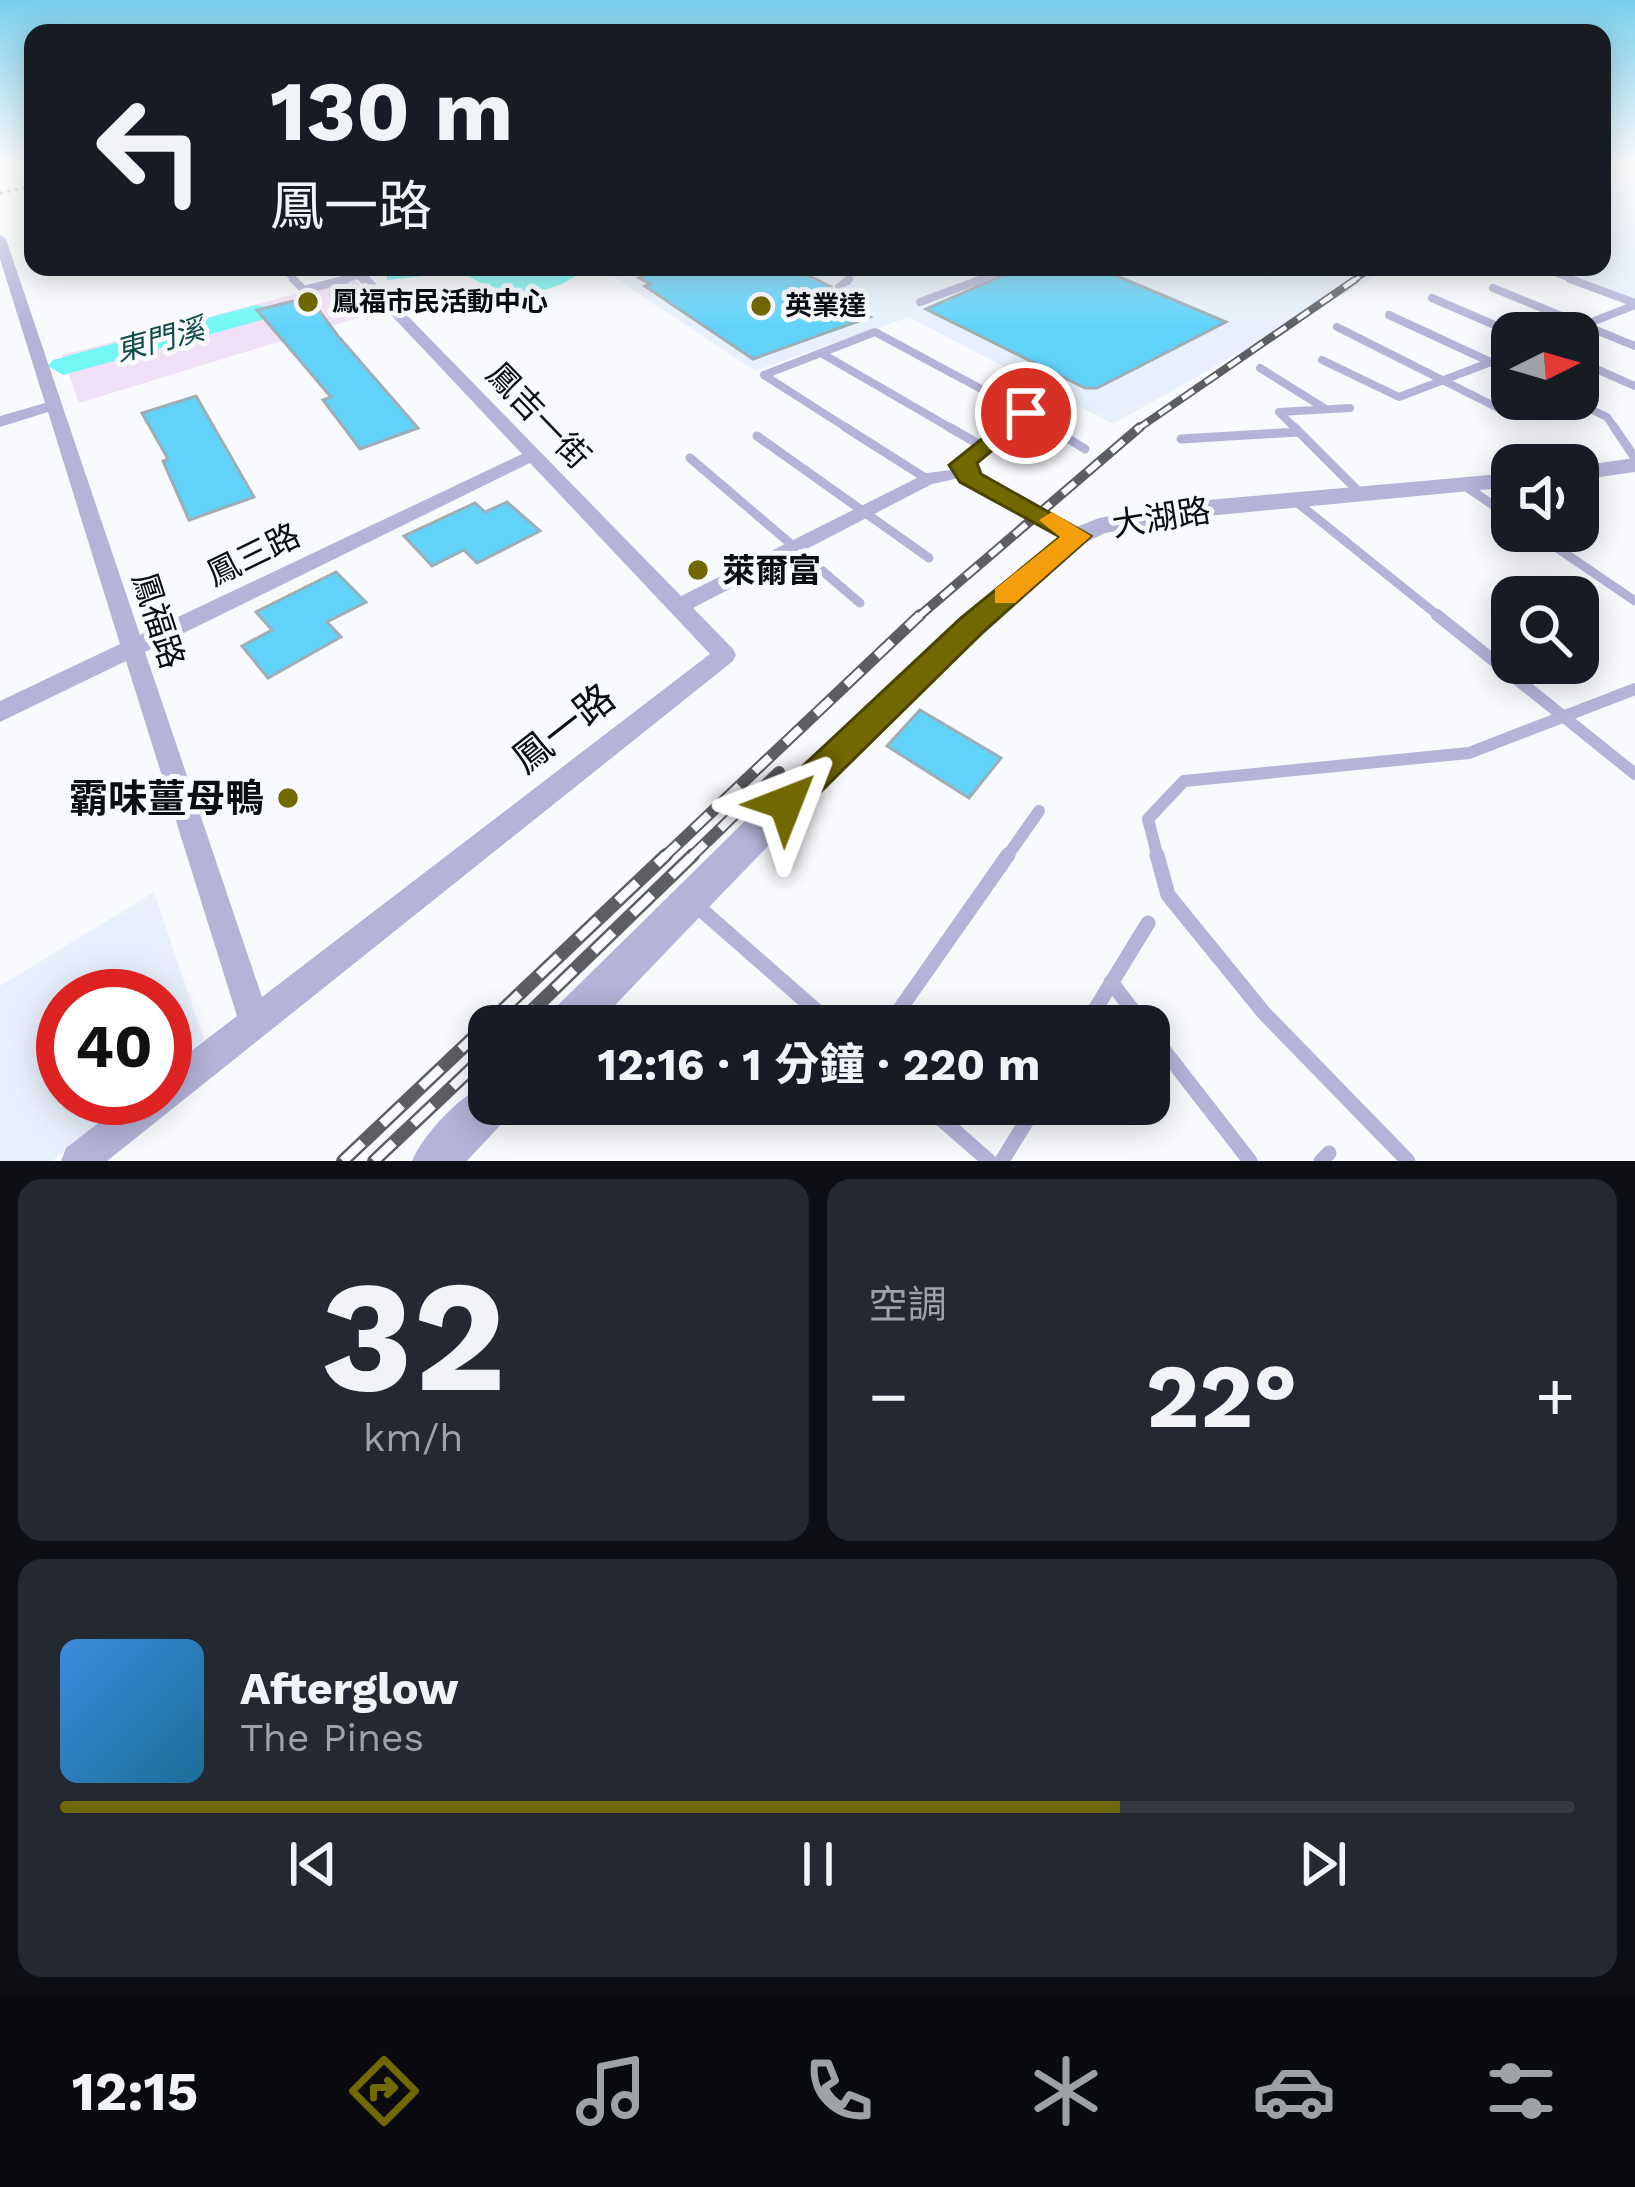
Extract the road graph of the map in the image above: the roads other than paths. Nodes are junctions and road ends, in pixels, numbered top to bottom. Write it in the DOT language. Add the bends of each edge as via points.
graph roads {
  1 [pos="0,239"];
  2 [pos="291,276"];
  3 [pos="849,276"];
  4 [pos="988,276"];
  5 [pos="1562,276"];
  6 [pos="362,277"];
  7 [pos="839,286"];
  8 [pos="1492,288"];
  9 [pos="1432,298"];
  10 [pos="10,302"];
  11 [pos="920,302"];
  12 [pos="1635,304"];
  13 [pos="1552,312"];
  14 [pos="1389,315"];
  15 [pos="1599,319"];
  16 [pos="1491,323"];
  17 [pos="1337,327"];
  18 [pos="1599,331"];
  19 [pos="1635,346"];
  20 [pos="821,353"];
  21 [pos="1322,360"];
  22 [pos="1491,362"];
  23 [pos="1491,362"];
  24 [pos="1260,368"];
  25 [pos="1599,371"];
  26 [pos="1442,380"];
  27 [pos="1635,386"];
  28 [pos="1491,404"];
  29 [pos="54,405"];
  30 [pos="1350,408"];
  31 [pos="1326,409"];
  32 [pos="1026,413"];
  33 [pos="1599,413"];
  34 [pos="0,422"];
  35 [pos="1298,432"];
  36 [pos="758,436"];
  37 [pos="1180,440"];
  38 [pos="980,445"];
  39 [pos="1085,449"];
  40 [pos="535,454"];
  41 [pos="690,458"];
  42 [pos="1635,462"];
  43 [pos="1599,468"];
  44 [pos="960,473"];
  45 [pos="927,479"];
  46 [pos="1491,483"];
  47 [pos="1457,487"];
  48 [pos="1360,493"];
  49 [pos="1294,500"];
  50 [pos="1491,506"];
  51 [pos="868,512"];
  52 [pos="1078,536"];
  53 [pos="798,550"];
  54 [pos="1563,552"];
  55 [pos="928,558"];
  56 [pos="1635,601"];
  57 [pos="860,603"];
  58 [pos="682,605"];
  59 [pos="134,649"];
  60 [pos="1635,689"];
  61 [pos="0,712"];
  62 [pos="1565,718"];
  63 [pos="1635,774"];
  64 [pos="1039,811"];
  65 [pos="691,900"];
  66 [pos="1148,923"];
  67 [pos="1112,982"];
  68 [pos="588,1005"];
  69 [pos="810,1005"];
  70 [pos="903,1005"];
  71 [pos="1098,1005"];
  72 [pos="1130,1005"];
  73 [pos="254,1021"];
  74 [pos="1170,1058"];
  75 [pos="192,1070"];
  76 [pos="124,1125"];
  77 [pos="470,1125"];
  78 [pos="948,1125"];
  79 [pos="1024,1125"];
  80 [pos="79,1161"];
  81 [pos="435,1161"];
  82 [pos="989,1161"];
  83 [pos="1002,1161"];
  84 [pos="1250,1161"];
  85 [pos="1408,1161"];
  1 -- 10 [label="street, 鳳福路"];
  2 -- 6 [label="lane" via="304,290"];
  3 -- 7 [label="lane"];
  4 -- 11 [label="lane"];
  5 -- 12 [label="lane"];
  6 -- 40 [label="street, 鳳吉一街"];
  8 -- 13 [label="lane"];
  9 -- 16 [label="lane"];
  10 -- 29 [label="street, 鳳福路"];
  12 -- 15 [label="lane"];
  14 -- 22 [label="lane"];
  17 -- 26 [label="lane"];
  18 -- 19 [label="lane"];
  20 -- 32 [label="lane" via="875,332"];
  20 -- 38 [label="lane"];
  20 -- 45 [label="lane" via="764,375"];
  21 -- 26 [label="lane" via="1399,397"];
  23 -- 26 [label="lane"];
  24 -- 31 [label="lane"];
  25 -- 27 [label="lane"];
  26 -- 28 [label="lane"];
  29 -- 34 [label="street"];
  29 -- 59 [label="street, 鳳福路"];
  30 -- 31 [label="lane"];
  31 -- 35 [label="lane" via="1279,412"];
  32 -- 38 [label="lane"];
  32 -- 39 [label="lane"];
  33 -- 42 [label="lane"];
  35 -- 37 [label="lane"];
  35 -- 48 [label="lane"];
  36 -- 51 [label="lane"];
  38 -- 44 [label="lane"];
  40 -- 58 [label="street, 鳳吉一街"];
  40 -- 59 [label="street, 鳳三路"];
  41 -- 53 [label="lane"];
  42 -- 43 [label="street"];
  44 -- 45 [label="street"];
  44 -- 52 [label="street"];
  45 -- 51 [label="street"];
  46 -- 47 [label="street, 大湖路"];
  47 -- 48 [label="street, 大湖路"];
  47 -- 50 [label="lane"];
  48 -- 49 [label="street, 大湖路"];
  49 -- 52 [label="street, 大湖路" via="1197,509"];
  49 -- 62 [label="lane"];
  51 -- 53 [label="street"];
  51 -- 55 [label="lane"];
  52 -- 65 [label="street, 大湖路" via="971,626"];
  53 -- 57 [label="lane"];
  53 -- 58 [label="street"];
  54 -- 56 [label="lane"];
  58 -- 73 [label="street, 鳳一路" via="725,655"];
  59 -- 61 [label="street, 鳳三路"];
  59 -- 73 [label="street, 鳳福路"];
  60 -- 62 [label="lane"];
  62 -- 63 [label="lane"];
  62 -- 85 [label="lane" via="1469,753 1184,781 1148,819 1168,895 1264,1013"];
  64 -- 70 [label="lane"];
  65 -- 68 [label="street, 大湖路"];
  65 -- 69 [label="lane"];
  66 -- 67 [label="lane"];
  67 -- 71 [label="lane"];
  67 -- 72 [label="lane"];
  73 -- 75 [label="street, 鳳一路"];
  74 -- 84 [label="lane"];
  76 -- 80 [label="street"];
  77 -- 81 [label="street"];
  78 -- 82 [label="lane"];
  79 -- 83 [label="lane"];
}
